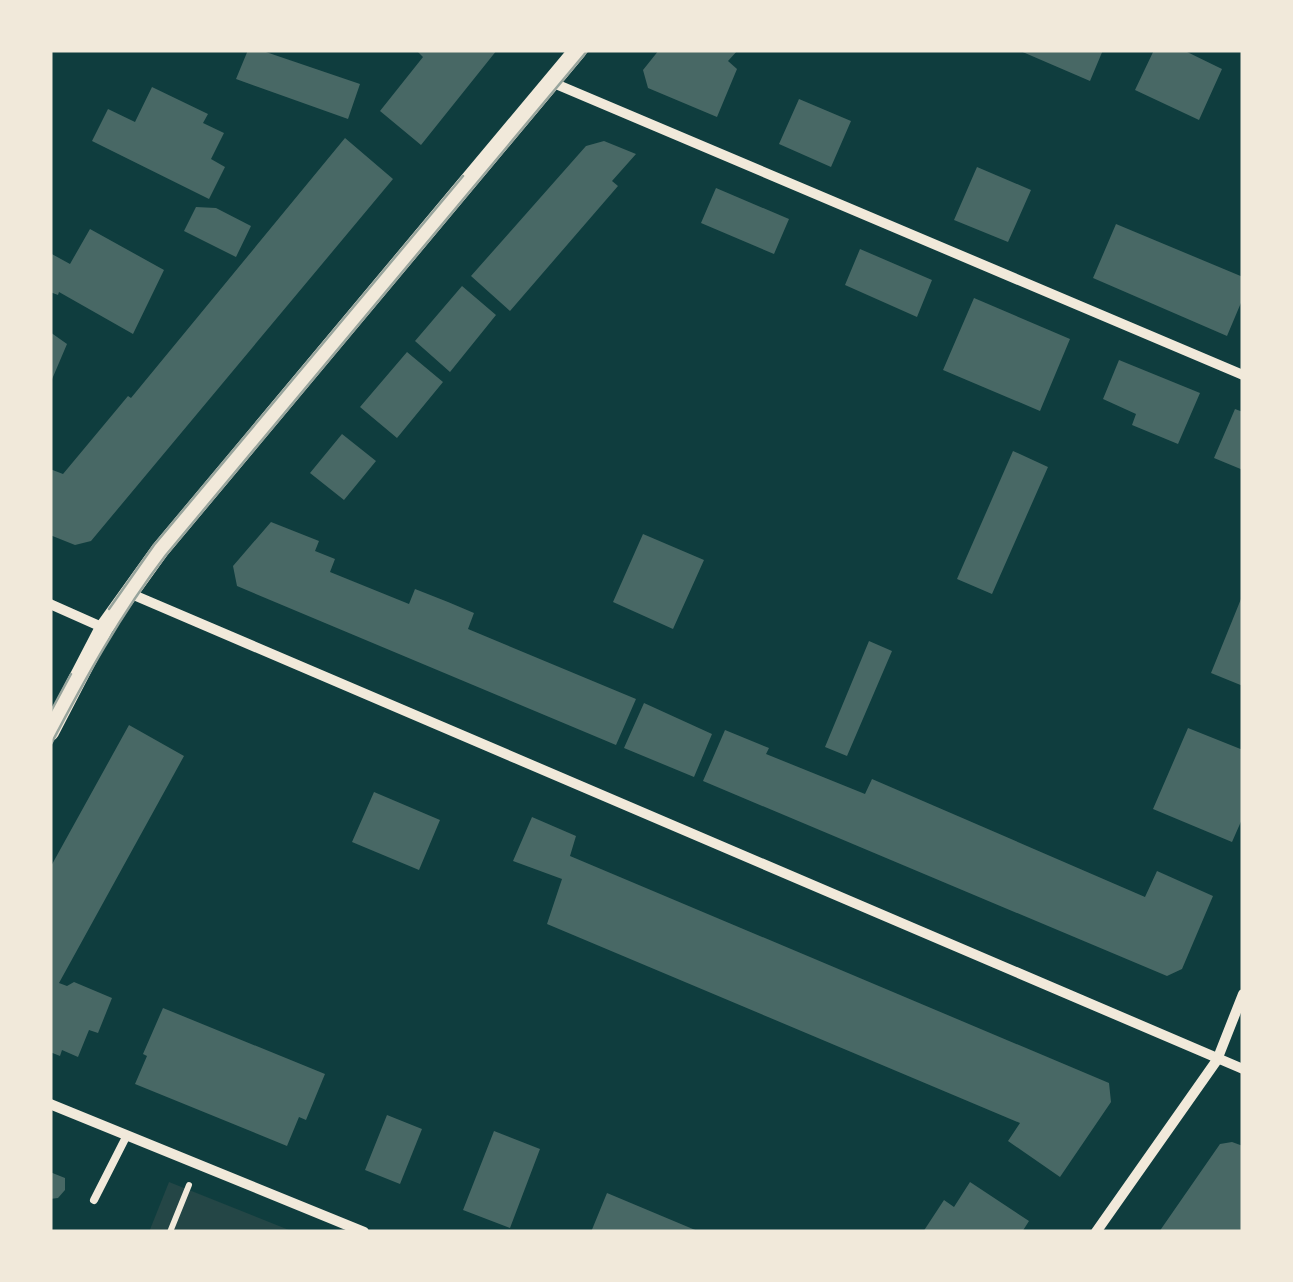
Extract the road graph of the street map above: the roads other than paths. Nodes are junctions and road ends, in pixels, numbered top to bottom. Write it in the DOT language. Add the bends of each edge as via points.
graph roads {
  1 [pos="578,50"];
  2 [pos="551,82"];
  3 [pos="1243,375"];
  4 [pos="128,592"];
  5 [pos="50,604"];
  6 [pos="104,628"];
  7 [pos="50,732"];
  8 [pos="1243,994"];
  9 [pos="1217,1060"];
  10 [pos="1243,1069"];
  11 [pos="50,1104"];
  12 [pos="126,1137"];
  13 [pos="94,1200"];
  14 [pos="364,1232"];
  15 [pos="1096,1232"];
  1 -- 2 [label="street"];
  2 -- 3 [label="street"];
  2 -- 4 [label="street"];
  4 -- 6 [label="street"];
  4 -- 9 [label="street"];
  5 -- 6 [label="street"];
  6 -- 7 [label="street"];
  8 -- 9 [label="street"];
  9 -- 10 [label="street"];
  9 -- 15 [label="street"];
  11 -- 12 [label="street"];
  12 -- 13 [label="lane"];
  12 -- 14 [label="street"];
}
